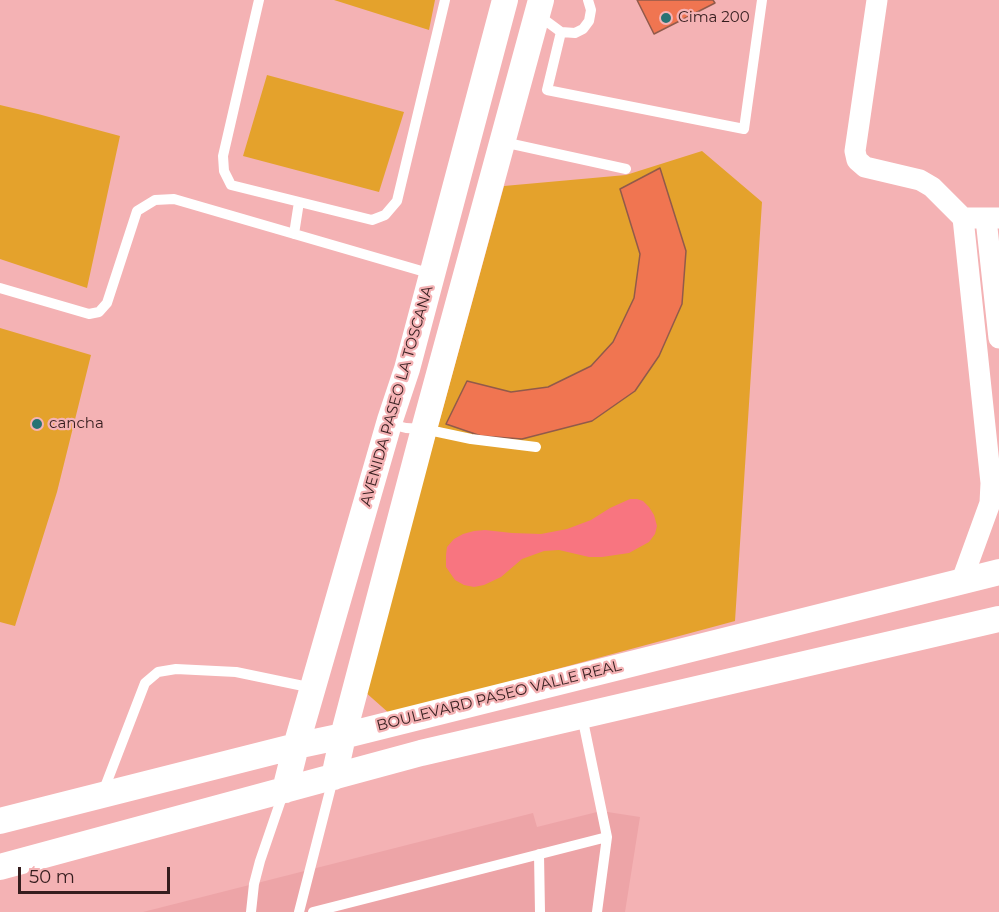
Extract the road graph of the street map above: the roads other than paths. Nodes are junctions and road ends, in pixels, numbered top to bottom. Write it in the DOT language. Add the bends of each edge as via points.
graph roads {
  1 [pos="259,0"];
  2 [pos="444,0"];
  3 [pos="588,0"];
  4 [pos="762,0"];
  5 [pos="877,0"];
  6 [pos="502,10"];
  7 [pos="537,16"];
  8 [pos="561,32"];
  9 [pos="503,141"];
  10 [pos="626,169"];
  11 [pos="299,202"];
  12 [pos="963,218"];
  13 [pos="992,218"];
  14 [pos="294,234"];
  15 [pos="432,274"];
  16 [pos="0,288"];
  17 [pos="999,338"];
  18 [pos="406,369"];
  19 [pos="439,378"];
  20 [pos="390,420"];
  21 [pos="424,429"];
  22 [pos="536,447"];
  23 [pos="999,572"];
  24 [pos="962,580"];
  25 [pos="999,619"];
  26 [pos="314,688"];
  27 [pos="582,716"];
  28 [pos="343,735"];
  29 [pos="296,746"];
  30 [pos="334,777"];
  31 [pos="285,790"];
  32 [pos="102,795"];
  33 [pos="0,821"];
  34 [pos="607,837"];
  35 [pos="539,854"];
  36 [pos="0,867"];
  37 [pos="330,910"];
  38 [pos="251,912"];
  39 [pos="299,912"];
  40 [pos="313,912"];
  41 [pos="540,912"];
  42 [pos="597,912"];
  1 -- 11 [label="lane" via="223,156 224,171 231,185"];
  2 -- 11 [label="lane" via="397,201 385,215 372,220"];
  3 -- 8 [label="lane" via="591,10 583,29"];
  4 -- 8 [label="lane" via="744,129 547,90"];
  5 -- 12 [label="street" via="855,151 857,160 865,167 920,180"];
  6 -- 7 [label="street" via="520,32"];
  6 -- 15 [label="street, AVENIDA PASEO LA TOSCANA"];
  7 -- 8 [label="lane"];
  7 -- 9 [label="street"];
  9 -- 10 [label="lane"];
  9 -- 19 [label="street"];
  11 -- 14 [label="lane"];
  12 -- 13 [label="street"];
  12 -- 24 [label="street" via="991,483 990,503"];
  13 -- 17 [label="street"];
  14 -- 15 [label="lane"];
  14 -- 16 [label="lane" via="174,199 155,200 137,211 107,303 99,312 89,314"];
  15 -- 18 [label="street, AVENIDA PASEO LA TOSCANA"];
  18 -- 19 [label="street" via="426,367"];
  18 -- 20 [label="street, AVENIDA PASEO LA TOSCANA"];
  19 -- 21 [label="street"];
  20 -- 21 [label="lane" via="398,426"];
  20 -- 26 [label="street, AVENIDA PASEO LA TOSCANA"];
  21 -- 22 [label="lane"];
  21 -- 28 [label="street"];
  23 -- 24 [label="street, BOULEVARD PASEO VALLE REAL"];
  24 -- 28 [label="street, BOULEVARD PASEO VALLE REAL"];
  25 -- 27 [label="street"];
  26 -- 29 [label="street, AVENIDA PASEO LA TOSCANA"];
  26 -- 32 [label="lane" via="236,672 159,672 145,683"];
  27 -- 30 [label="street"];
  27 -- 34 [label="lane"];
  28 -- 29 [label="street, BOULEVARD PASEO VALLE REAL"];
  28 -- 30 [label="street"];
  29 -- 31 [label="street, AVENIDA PASEO LA TOSCANA"];
  29 -- 32 [label="street, BOULEVARD PASEO VALLE REAL"];
  30 -- 31 [label="street"];
  30 -- 39 [label="lane"];
  31 -- 36 [label="street"];
  31 -- 38 [label="lane" via="260,861"];
  32 -- 33 [label="street, BOULEVARD PASEO VALLE REAL"];
  34 -- 35 [label="lane"];
  34 -- 42 [label="lane"];
  35 -- 37 [label="lane"];
  35 -- 41 [label="lane"];
  37 -- 40 [label="lane"];
}
